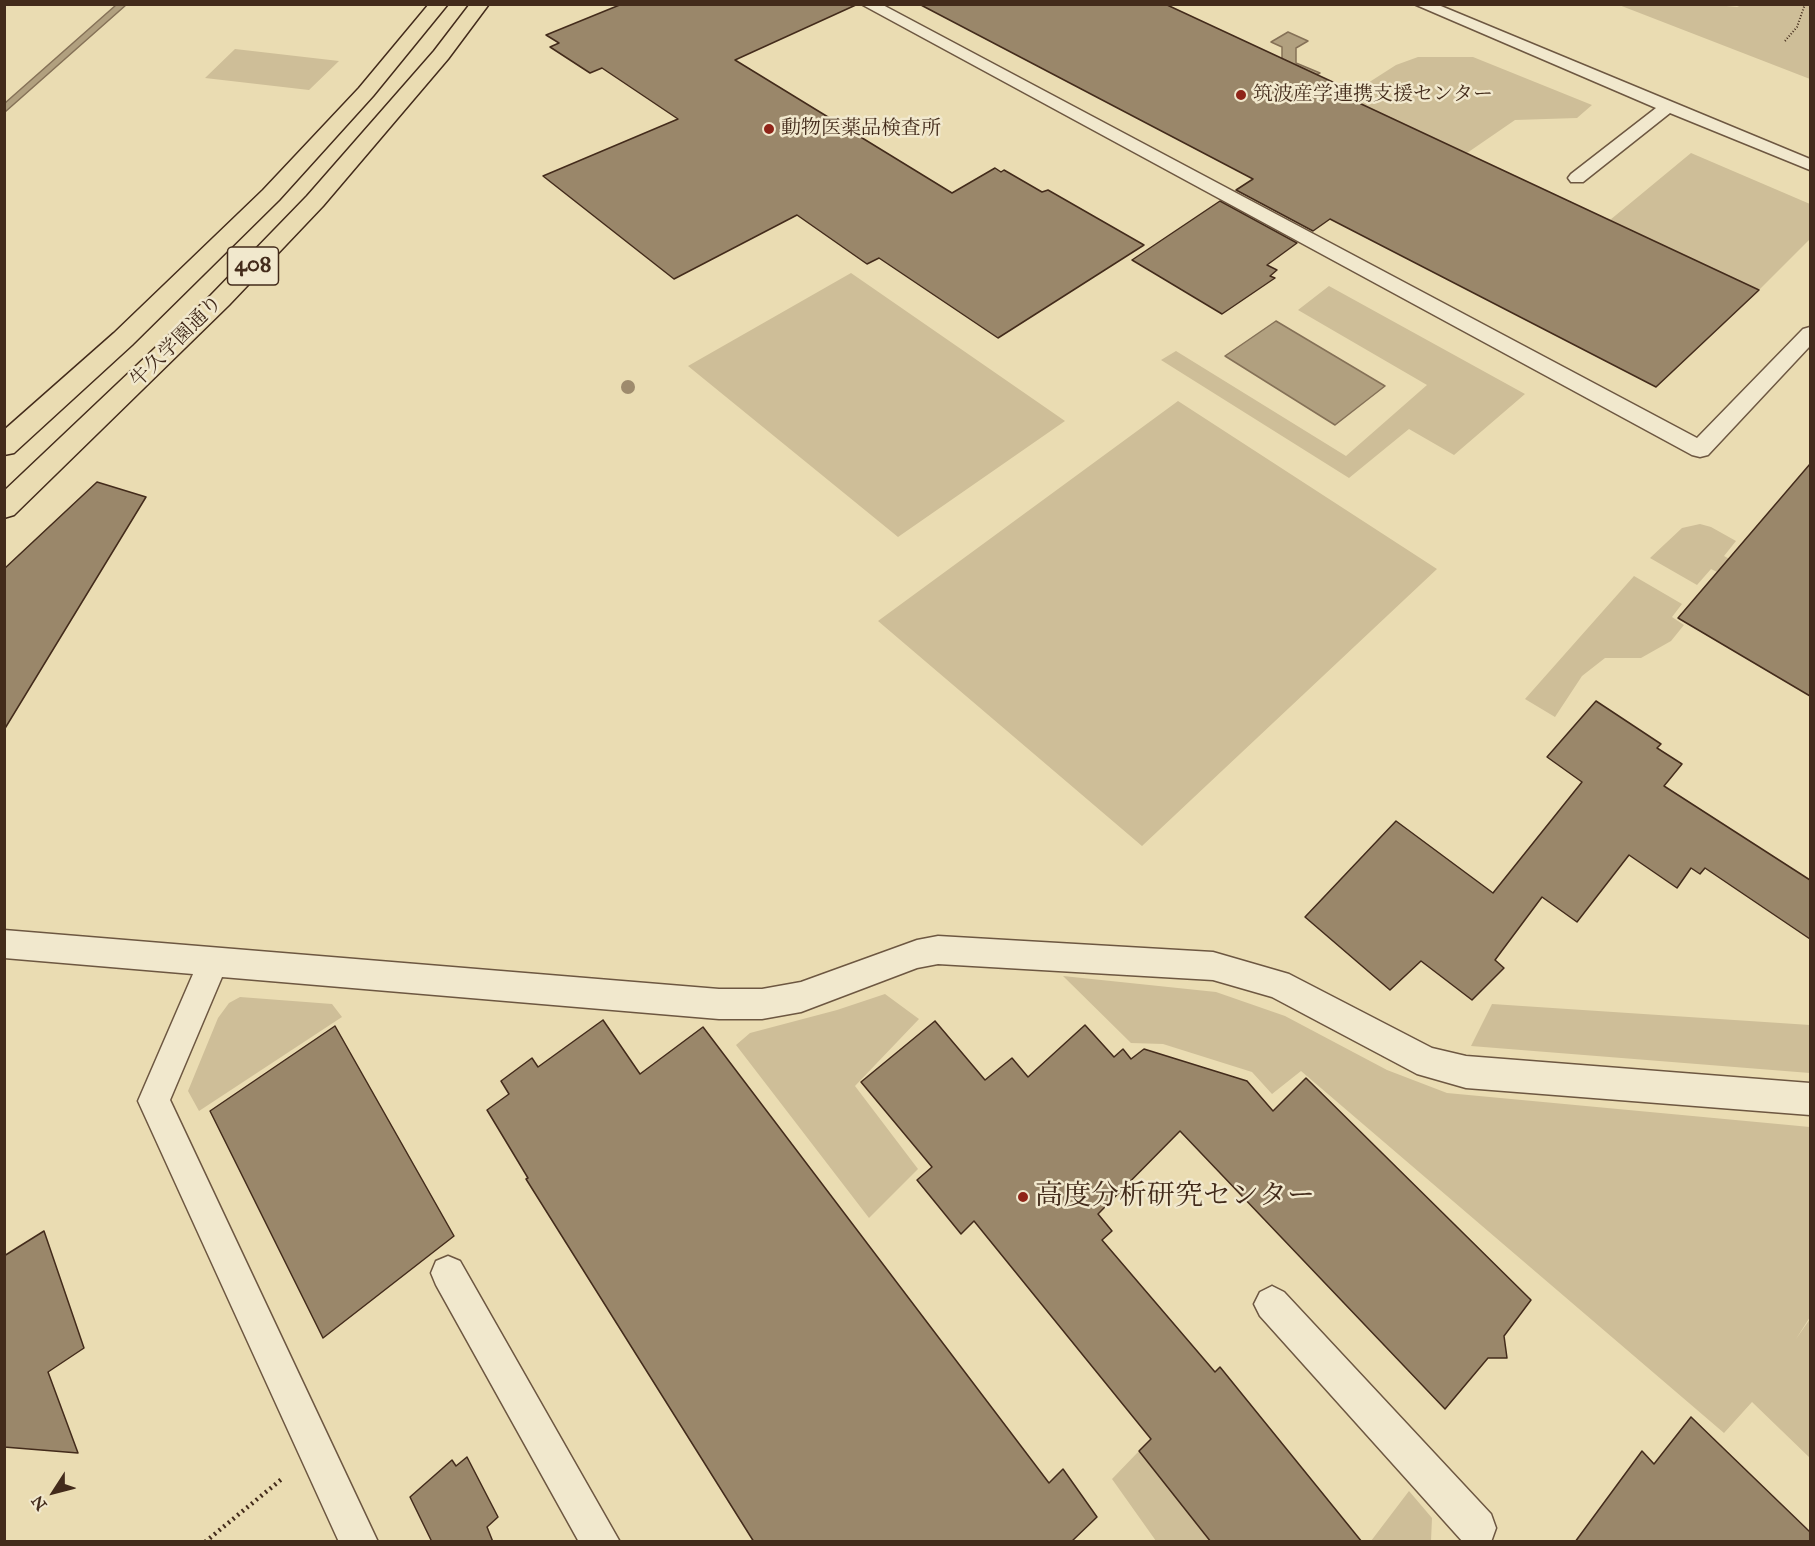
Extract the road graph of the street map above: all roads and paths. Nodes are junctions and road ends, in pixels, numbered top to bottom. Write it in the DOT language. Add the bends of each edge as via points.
graph roads {
  1 [pos="440,4"];
  2 [pos="480,4"];
  3 [pos="868,4"];
  4 [pos="1420,4"];
  5 [pos="1805,4"];
  6 [pos="1785,41"];
  7 [pos="1669,106"];
  8 [pos="1810,165"];
  9 [pos="1577,178"];
  10 [pos="1810,334"];
  11 [pos="4,446"];
  12 [pos="4,508"];
  13 [pos="4,944"];
  14 [pos="213,962"];
  15 [pos="1810,1099"];
  16 [pos="448,1273"];
  17 [pos="1272,1305"];
  18 [pos="316,1451"];
  19 [pos="1477,1528"];
  20 [pos="205,1542"];
  21 [pos="359,1542"];
  22 [pos="601,1542"];
  1 -- 11 [label="highway, 牛久学園通り / 408" via="271,195 123,339"];
  2 -- 12 [label="highway, 牛久学園通り / 408" via="315,201 194,325"];
  3 -- 10 [label="lane" via="1700,449"];
  4 -- 7 [label="lane"];
  5 -- 6 [label="path" via="1797,27"];
  7 -- 8 [label="lane"];
  7 -- 9 [label="lane"];
  13 -- 14 [label="lane"];
  14 -- 15 [label="lane" via="718,1004 762,1004 801,997 938,950 1213,966 1278,984 1428,1063 1466,1071"];
  14 -- 18 [label="lane" via="154,1101"];
  16 -- 22 [label="lane"];
  17 -- 19 [label="lane"];
  18 -- 20 [label="path"];
  18 -- 21 [label="lane"];
}
